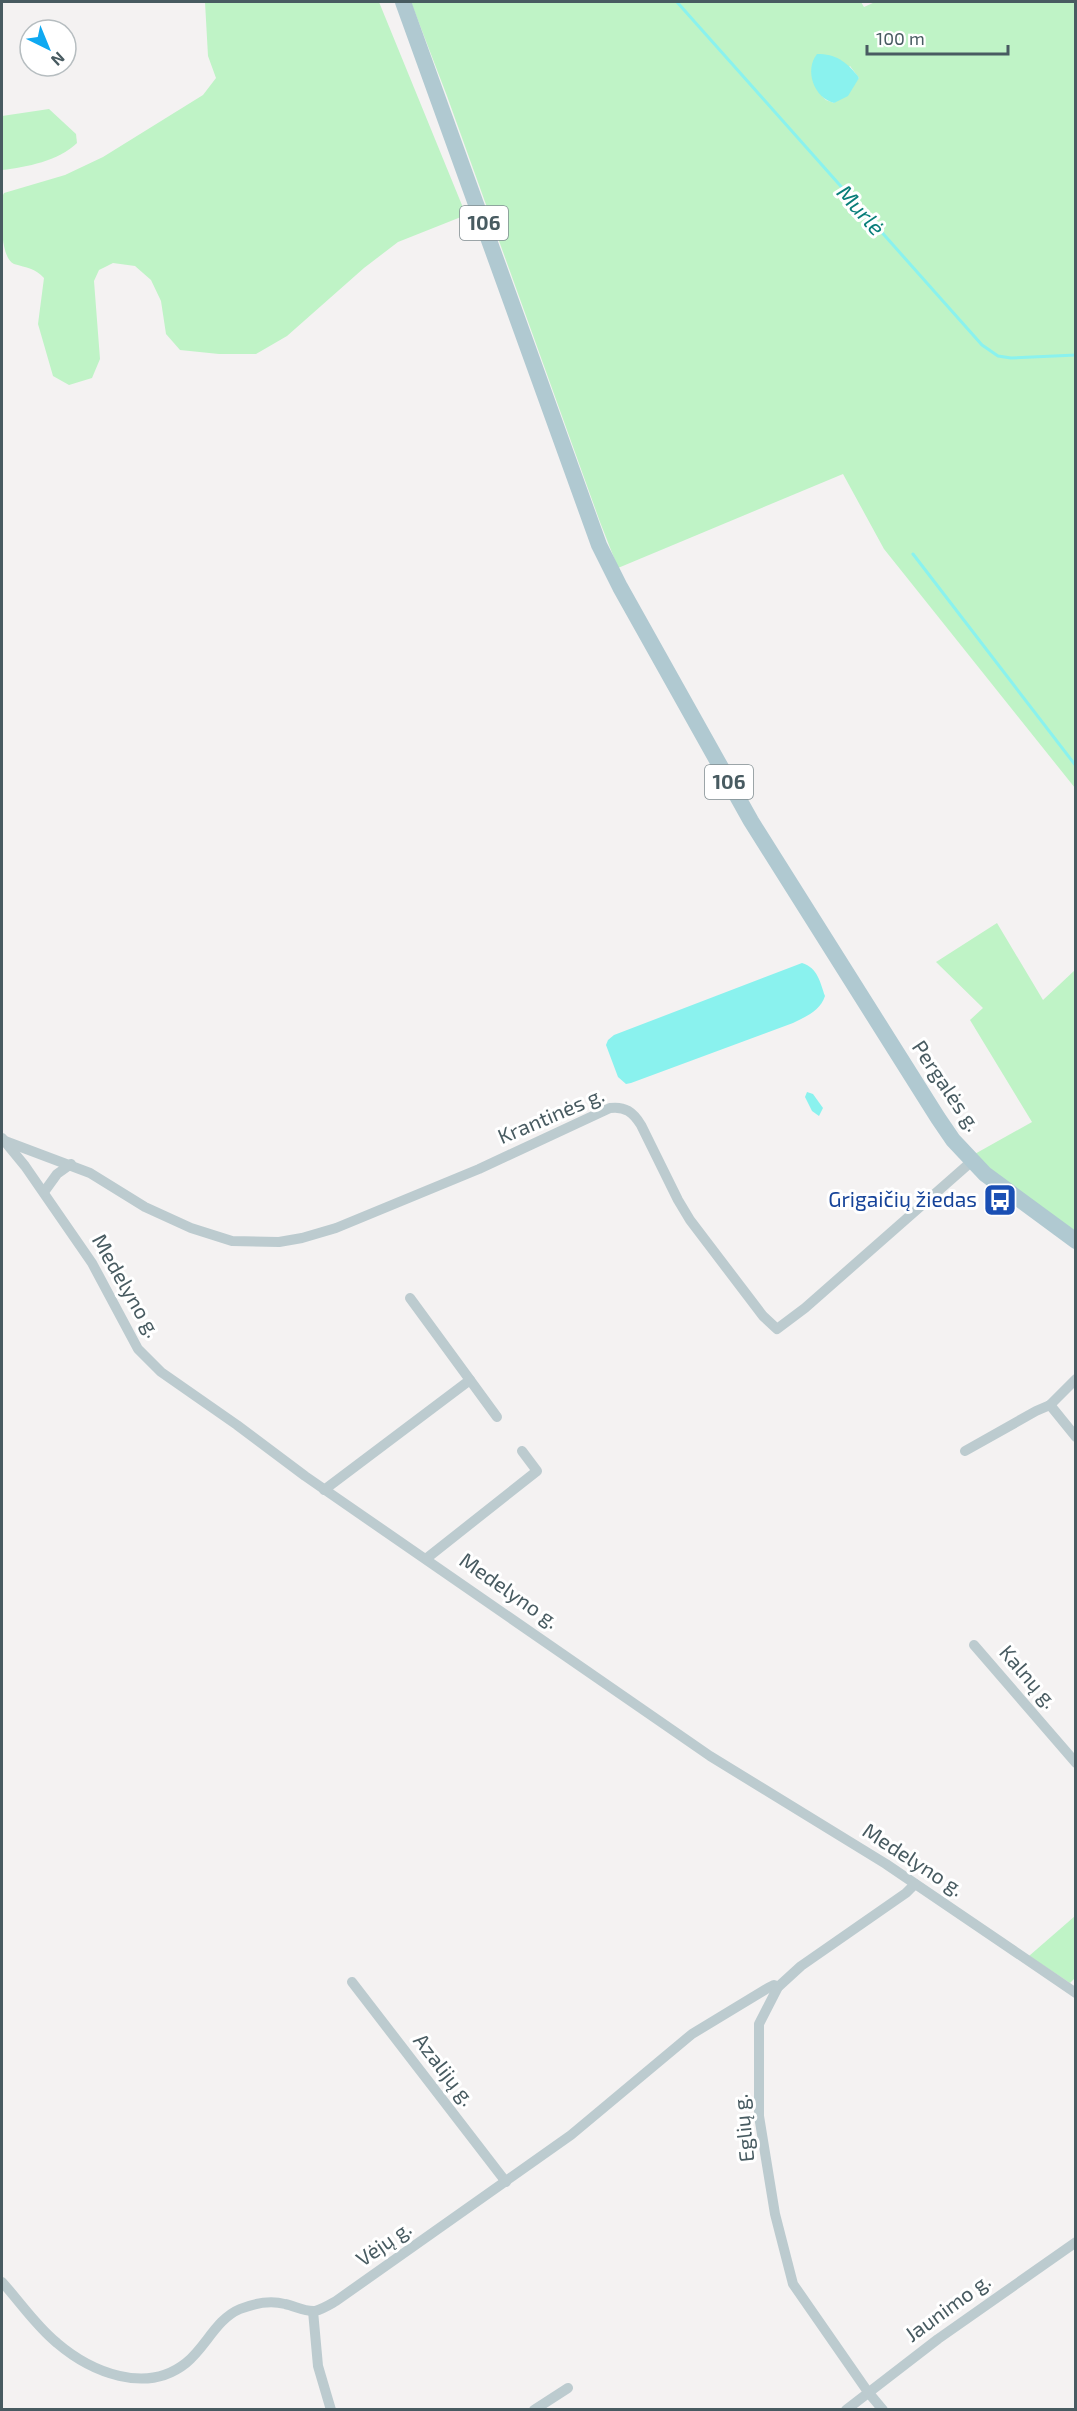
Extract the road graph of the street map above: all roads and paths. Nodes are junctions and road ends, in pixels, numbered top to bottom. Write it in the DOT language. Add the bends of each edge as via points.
graph roads {
  1 [pos="403,2"];
  2 [pos="3,1139"];
  3 [pos="971,1162"];
  4 [pos="71,1164"];
  5 [pos="44,1192"];
  6 [pos="1076,1241"];
  7 [pos="410,1298"];
  8 [pos="1076,1379"];
  9 [pos="470,1380"];
  10 [pos="1050,1405"];
  11 [pos="497,1417"];
  12 [pos="1076,1437"];
  13 [pos="522,1451"];
  14 [pos="965,1452"];
  15 [pos="324,1490"];
  16 [pos="427,1558"];
  17 [pos="974,1645"];
  18 [pos="1076,1763"];
  19 [pos="915,1884"];
  20 [pos="352,1982"];
  21 [pos="778,1987"];
  22 [pos="1076,1993"];
  23 [pos="506,2182"];
  24 [pos="1076,2242"];
  25 [pos="2,2282"];
  26 [pos="313,2311"];
  27 [pos="568,2388"];
  28 [pos="868,2392"];
  29 [pos="331,2409"];
  30 [pos="534,2409"];
  31 [pos="846,2409"];
  32 [pos="884,2409"];
  1 -- 3 [label="main road, Pergalės g. / 106" via="608,564 751,820 938,1118"];
  2 -- 4 [label="street, Krantinės g."];
  2 -- 5 [label="street, Medelyno g."];
  3 -- 4 [label="street, Krantinės g." via="777,1329 697,1229 635,1115 623,1108 610,1108 479,1169 336,1228 279,1242 232,1241 191,1228 145,1207"];
  3 -- 6 [label="main road, Pergalės g. / 106"];
  4 -- 5 [label="street" via="57,1174"];
  5 -- 15 [label="street, Medelyno g." via="92,1263 138,1349 160,1372"];
  7 -- 9 [label="street"];
  8 -- 10 [label="street"];
  9 -- 11 [label="street"];
  9 -- 15 [label="street"];
  10 -- 12 [label="street"];
  10 -- 14 [label="street"];
  13 -- 16 [label="street" via="537,1471"];
  15 -- 16 [label="street, Medelyno g."];
  16 -- 19 [label="street, Medelyno g." via="710,1756"];
  17 -- 18 [label="street, Kalnų g."];
  19 -- 21 [label="street, Eglių g." via="801,1965"];
  19 -- 22 [label="street, Medelyno g."];
  20 -- 23 [label="street, Azalijų g."];
  21 -- 23 [label="street, Vėjų g." via="768,1988 692,2034 571,2135"];
  21 -- 28 [label="street, Eglių g." via="764,2011 757,2039 759,2116 775,2214 793,2284"];
  23 -- 26 [label="street, Vėjų g." via="336,2301"];
  24 -- 28 [label="street, Jaunimo g."];
  25 -- 26 [label="street" via="44,2331 71,2354 102,2370 133,2379 162,2375 185,2364 222,2321 250,2305 276,2302"];
  26 -- 29 [label="street" via="318,2366"];
  27 -- 30 [label="street"];
  28 -- 31 [label="street, Jaunimo g."];
  28 -- 32 [label="street, Eglių g."];
}
